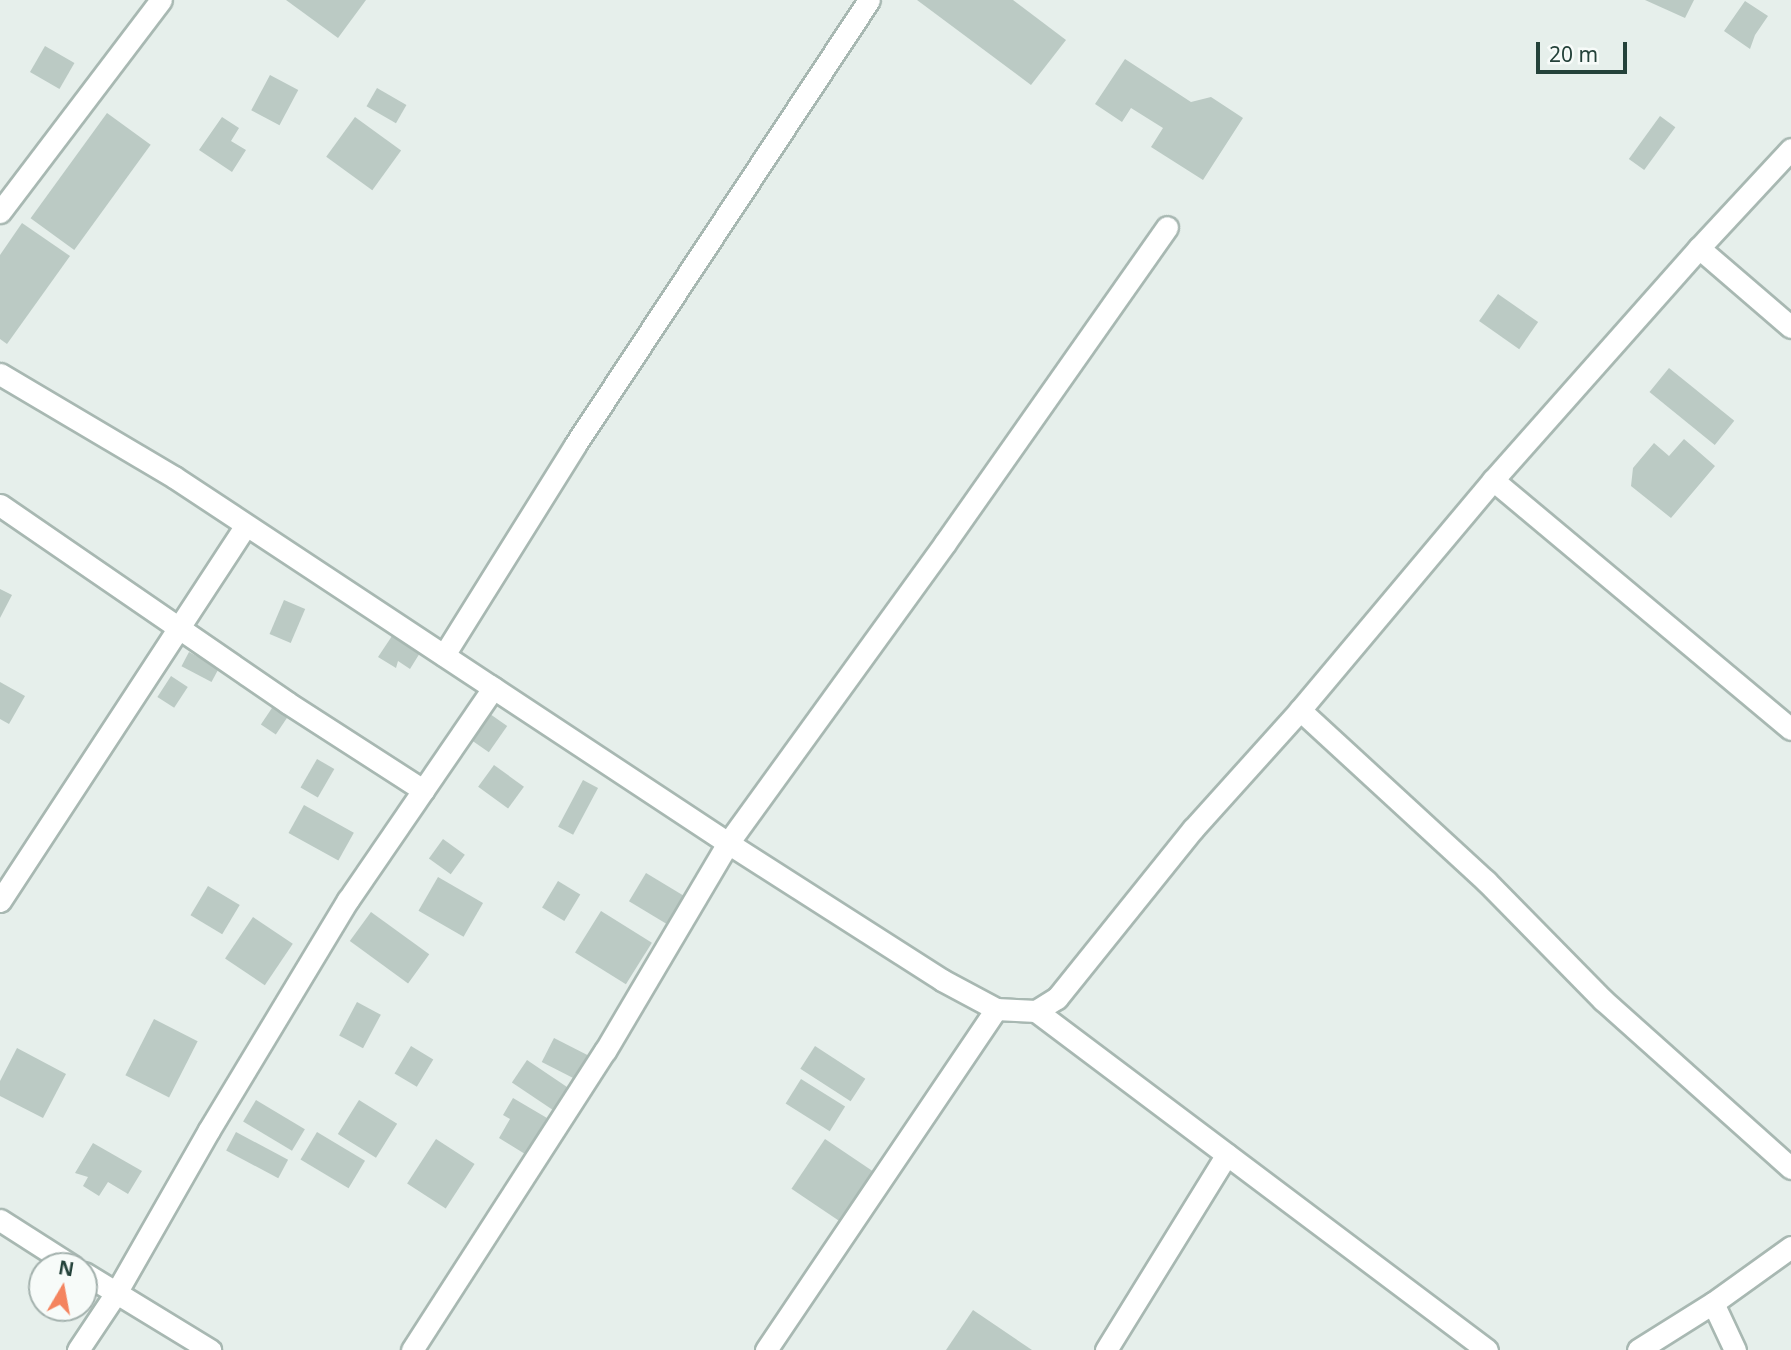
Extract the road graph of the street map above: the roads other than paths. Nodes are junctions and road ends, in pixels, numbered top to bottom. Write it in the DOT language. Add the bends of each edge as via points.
graph roads {
  1 [pos="161,0"];
  2 [pos="869,0"];
  3 [pos="1791,149"];
  4 [pos="0,212"];
  5 [pos="1167,227"];
  6 [pos="1699,248"];
  7 [pos="1791,327"];
  8 [pos="0,374"];
  9 [pos="1493,480"];
  10 [pos="0,505"];
  11 [pos="246,525"];
  12 [pos="177,626"];
  13 [pos="443,655"];
  14 [pos="493,688"];
  15 [pos="1300,709"];
  16 [pos="1791,729"];
  17 [pos="423,790"];
  18 [pos="727,843"];
  19 [pos="0,901"];
  20 [pos="996,1009"];
  21 [pos="1036,1011"];
  22 [pos="1227,1154"];
  23 [pos="1791,1168"];
  24 [pos="0,1220"];
  25 [pos="1791,1247"];
  26 [pos="50,1252"];
  27 [pos="98,1282"];
  28 [pos="116,1293"];
  29 [pos="1713,1303"];
  30 [pos="78,1350"];
  31 [pos="210,1350"];
  32 [pos="412,1350"];
  33 [pos="766,1350"];
  34 [pos="1106,1350"];
  35 [pos="1487,1350"];
  36 [pos="1638,1350"];
  37 [pos="1735,1350"];
  1 -- 4 [label="street"];
  2 -- 13 [label="street" via="575,445"];
  3 -- 6 [label="street"];
  5 -- 18 [label="street"];
  6 -- 7 [label="street"];
  6 -- 9 [label="street"];
  8 -- 11 [label="street"];
  9 -- 15 [label="street"];
  9 -- 16 [label="street"];
  10 -- 12 [label="street"];
  11 -- 12 [label="street"];
  11 -- 13 [label="street"];
  12 -- 17 [label="street"];
  12 -- 19 [label="street"];
  13 -- 14 [label="street"];
  14 -- 17 [label="street"];
  14 -- 18 [label="street"];
  15 -- 21 [label="street" via="1193,829 1057,998"];
  15 -- 23 [label="street" via="1486,881 1603,1000"];
  17 -- 28 [label="street" via="341,912"];
  18 -- 20 [label="street" via="942,980"];
  18 -- 32 [label="street" via="605,1051"];
  20 -- 21 [label="street"];
  20 -- 33 [label="street"];
  21 -- 22 [label="street"];
  22 -- 34 [label="street"];
  22 -- 35 [label="street"];
  24 -- 26 [label="street"];
  25 -- 29 [label="street"];
  27 -- 28 [label="street"];
  28 -- 30 [label="street"];
  28 -- 31 [label="street"];
  29 -- 36 [label="street"];
  29 -- 37 [label="street"];
}
